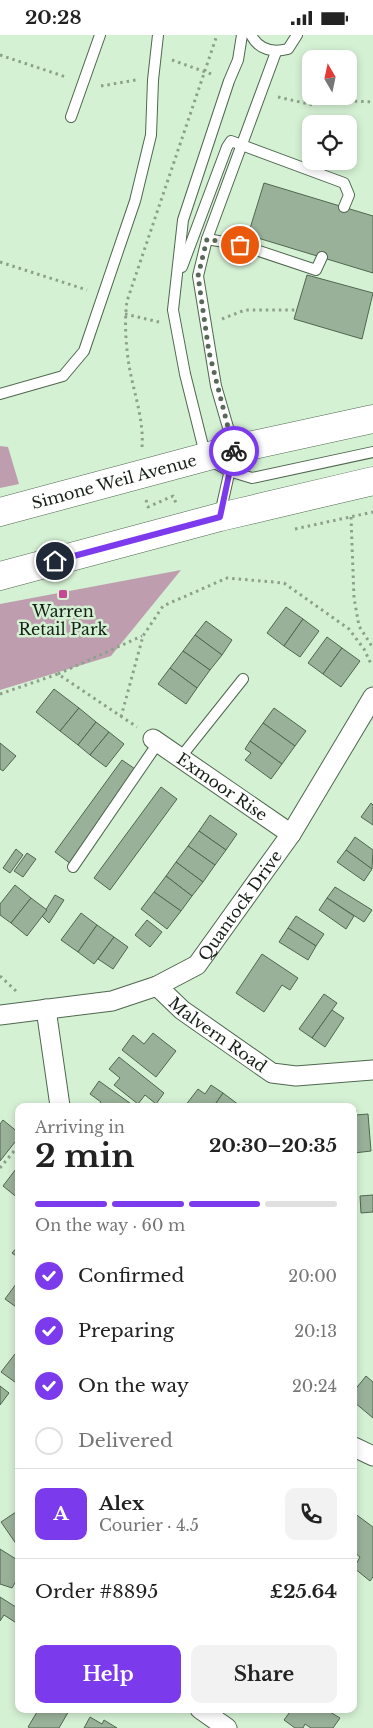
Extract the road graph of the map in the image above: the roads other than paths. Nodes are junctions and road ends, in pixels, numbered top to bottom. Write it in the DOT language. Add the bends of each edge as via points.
graph roads {
  1 [pos="100,35"];
  2 [pos="158,35"];
  3 [pos="166,35"];
  4 [pos="242,35"];
  5 [pos="251,35"];
  6 [pos="297,35"];
  7 [pos="276,52"];
  8 [pos="156,55"];
  9 [pos="71,117"];
  10 [pos="241,145"];
  11 [pos="344,207"];
  12 [pos="207,239"];
  13 [pos="322,257"];
  14 [pos="178,277"];
  15 [pos="0,393"];
  16 [pos="373,419"];
  17 [pos="373,452"];
  18 [pos="206,458"];
  19 [pos="232,460"];
  20 [pos="373,481"];
  21 [pos="0,512"];
  22 [pos="220,517"];
  23 [pos="0,575"];
  24 [pos="243,679"];
  25 [pos="373,697"];
  26 [pos="151,737"];
  27 [pos="180,757"];
  28 [pos="290,834"];
  29 [pos="73,867"];
  30 [pos="157,985"];
  31 [pos="46,1009"];
  32 [pos="0,1015"];
  33 [pos="373,1071"];
  34 [pos="60,1103"];
  35 [pos="357,1448"];
  36 [pos="373,1456"];
  37 [pos="206,1713"];
  38 [pos="227,1728"];
  1 -- 9 [label="lane"];
  2 -- 8 [label="lane"];
  3 -- 8 [label="lane"];
  4 -- 14 [label="lane" via="238,60 183,220"];
  5 -- 7 [label="lane" via="260,47"];
  6 -- 7 [label="lane" via="288,49"];
  7 -- 10 [label="lane"];
  8 -- 15 [label="lane" via="151,135 135,201 84,351 63,376"];
  10 -- 11 [label="lane" via="344,183 349,195"];
  10 -- 12 [label="lane"];
  10 -- 14 [label="lane" via="231,141 227,147"];
  12 -- 13 [label="lane" via="240,245 316,269"];
  12 -- 19 [label="lane" via="198,276"];
  14 -- 18 [label="lane" via="173,310 188,392"];
  16 -- 19 [label="highway, Simone Weil Avenue"];
  17 -- 19 [label="lane" via="252,478"];
  18 -- 19 [label="highway, Simone Weil Avenue"];
  18 -- 21 [label="highway, Simone Weil Avenue"];
  19 -- 22 [label="lane"];
  20 -- 22 [label="highway"];
  22 -- 23 [label="highway"];
  24 -- 27 [label="lane"];
  25 -- 28 [label="street, Quantock Drive"];
  26 -- 27 [label="street, Exmoor Rise"];
  26 -- 29 [label="lane"];
  27 -- 28 [label="street, Exmoor Rise"];
  28 -- 30 [label="street, Quantock Drive" via="197,965"];
  30 -- 31 [label="street, Quantock Drive" via="112,1001"];
  30 -- 33 [label="street, Malvern Road" via="182,1010 272,1073 296,1076"];
  31 -- 32 [label="street, Quantock Drive"];
  31 -- 34 [label="street"];
  35 -- 36 [label="street"];
  37 -- 38 [label="street"];
}
